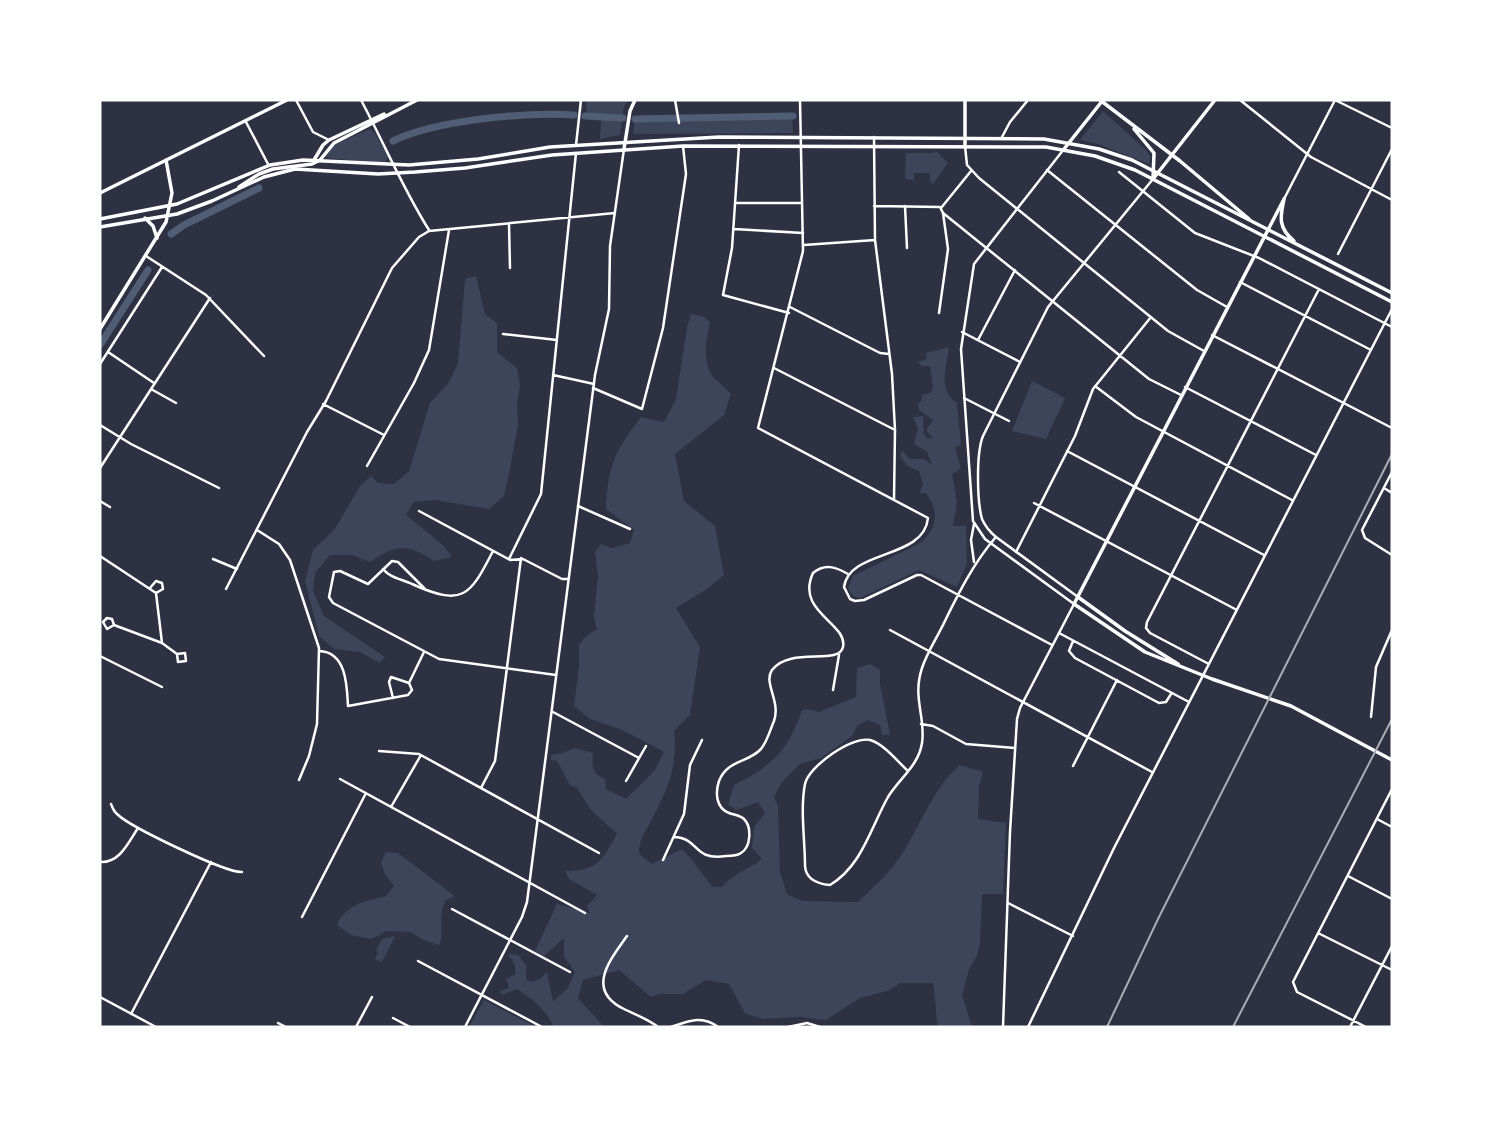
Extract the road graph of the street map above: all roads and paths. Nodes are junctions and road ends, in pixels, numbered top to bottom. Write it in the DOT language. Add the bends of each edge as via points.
graph roads {
  1 [pos="288,100"];
  2 [pos="296,100"];
  3 [pos="361,100"];
  4 [pos="417,100"];
  5 [pos="581,100"];
  6 [pos="635,100"];
  7 [pos="675,100"];
  8 [pos="800,100"];
  9 [pos="965,100"];
  10 [pos="1028,100"];
  11 [pos="1102,100"];
  12 [pos="1215,100"];
  13 [pos="1240,100"];
  14 [pos="1335,100"];
  15 [pos="245,121"];
  16 [pos="372,121"];
  17 [pos="679,123"];
  18 [pos="1130,125"];
  19 [pos="1392,128"];
  20 [pos="800,137"];
  21 [pos="874,137"];
  22 [pos="965,138"];
  23 [pos="1002,138"];
  24 [pos="329,140"];
  25 [pos="625,142"];
  26 [pos="1069,142"];
  27 [pos="576,145"];
  28 [pos="739,145"];
  29 [pos="799,145"];
  30 [pos="874,145"];
  31 [pos="683,146"];
  32 [pos="965,146"];
  33 [pos="624,149"];
  34 [pos="1064,149"];
  35 [pos="1392,149"];
  36 [pos="576,153"];
  37 [pos="511,154"];
  38 [pos="1172,155"];
  39 [pos="1307,155"];
  40 [pos="166,160"];
  41 [pos="314,160"];
  42 [pos="320,160"];
  43 [pos="510,161"];
  44 [pos="395,165"];
  45 [pos="268,166"];
  46 [pos="1047,170"];
  47 [pos="971,171"];
  48 [pos="1119,172"];
  49 [pos="1156,172"];
  50 [pos="399,173"];
  51 [pos="1153,179"];
  52 [pos="1371,189"];
  53 [pos="235,191"];
  54 [pos="1143,191"];
  55 [pos="100,193"];
  56 [pos="1284,199"];
  57 [pos="1392,200"];
  58 [pos="735,203"];
  59 [pos="802,203"];
  60 [pos="171,205"];
  61 [pos="874,206"];
  62 [pos="905,206"];
  63 [pos="941,208"];
  64 [pos="1016,208"];
  65 [pos="943,213"];
  66 [pos="615,214"];
  67 [pos="168,216"];
  68 [pos="145,218"];
  69 [pos="569,218"];
  70 [pos="100,219"];
  71 [pos="1253,223"];
  72 [pos="509,224"];
  73 [pos="1115,224"];
  74 [pos="100,227"];
  75 [pos="734,229"];
  76 [pos="449,230"];
  77 [pos="1268,230"];
  78 [pos="429,231"];
  79 [pos="803,233"];
  80 [pos="1264,237"];
  81 [pos="157,238"];
  82 [pos="875,240"];
  83 [pos="1298,244"];
  84 [pos="804,245"];
  85 [pos="986,247"];
  86 [pos="907,248"];
  87 [pos="1338,254"];
  88 [pos="146,256"];
  89 [pos="1254,256"];
  90 [pos="1084,263"];
  91 [pos="162,267"];
  92 [pos="510,268"];
  93 [pos="1015,270"];
  94 [pos="1240,282"];
  95 [pos="1319,289"];
  96 [pos="1392,293"];
  97 [pos="210,298"];
  98 [pos="1053,301"];
  99 [pos="1392,302"];
  100 [pos="790,307"];
  101 [pos="1227,307"];
  102 [pos="1392,309"];
  103 [pos="789,313"];
  104 [pos="939,313"];
  105 [pos="1305,316"];
  106 [pos="1151,317"];
  107 [pos="1385,323"];
  108 [pos="1392,327"];
  109 [pos="100,329"];
  110 [pos="962,332"];
  111 [pos="503,334"];
  112 [pos="1212,335"];
  113 [pos="556,340"];
  114 [pos="978,340"];
  115 [pos="1371,350"];
  116 [pos="107,352"];
  117 [pos="1204,352"];
  118 [pos="890,354"];
  119 [pos="1120,355"];
  120 [pos="264,356"];
  121 [pos="1020,362"];
  122 [pos="100,364"];
  123 [pos="774,368"];
  124 [pos="1278,369"];
  125 [pos="553,375"];
  126 [pos="155,383"];
  127 [pos="594,386"];
  128 [pos="1095,386"];
  129 [pos="1185,387"];
  130 [pos="151,389"];
  131 [pos="1181,396"];
  132 [pos="964,398"];
  133 [pos="176,403"];
  134 [pos="1343,403"];
  135 [pos="324,404"];
  136 [pos="994,413"];
  137 [pos="1009,421"];
  138 [pos="1251,421"];
  139 [pos="100,425"];
  140 [pos="1392,428"];
  141 [pos="895,430"];
  142 [pos="1162,431"];
  143 [pos="384,435"];
  144 [pos="120,437"];
  145 [pos="1067,451"];
  146 [pos="1316,454"];
  147 [pos="367,466"];
  148 [pos="1227,466"];
  149 [pos="100,468"];
  150 [pos="1392,472"];
  151 [pos="1134,486"];
  152 [pos="219,488"];
  153 [pos="1384,488"];
  154 [pos="1392,493"];
  155 [pos="894,499"];
  156 [pos="100,501"];
  157 [pos="1292,501"];
  158 [pos="1034,503"];
  159 [pos="1040,505"];
  160 [pos="578,506"];
  161 [pos="110,507"];
  162 [pos="419,511"];
  163 [pos="1199,521"];
  164 [pos="974,524"];
  165 [pos="630,529"];
  166 [pos="257,530"];
  167 [pos="996,537"];
  168 [pos="1106,540"];
  169 [pos="991,543"];
  170 [pos="492,551"];
  171 [pos="1015,552"];
  172 [pos="100,555"];
  173 [pos="1264,555"];
  174 [pos="1392,555"];
  175 [pos="521,558"];
  176 [pos="213,559"];
  177 [pos="509,559"];
  178 [pos="974,565"];
  179 [pos="237,569"];
  180 [pos="383,569"];
  181 [pos="848,574"];
  182 [pos="1171,575"];
  183 [pos="569,579"];
  184 [pos="150,588"];
  185 [pos="226,589"];
  186 [pos="426,590"];
  187 [pos="156,593"];
  188 [pos="958,594"];
  189 [pos="1078,597"];
  190 [pos="1074,604"];
  191 [pos="1236,610"];
  192 [pos="114,625"];
  193 [pos="890,630"];
  194 [pos="1392,630"];
  195 [pos="1059,633"];
  196 [pos="1073,641"];
  197 [pos="162,643"];
  198 [pos="1052,645"];
  199 [pos="319,651"];
  200 [pos="929,651"];
  201 [pos="424,652"];
  202 [pos="177,654"];
  203 [pos="839,655"];
  204 [pos="100,656"];
  205 [pos="1208,664"];
  206 [pos="1183,667"];
  207 [pos="507,668"];
  208 [pos="556,675"];
  209 [pos="1117,681"];
  210 [pos="409,683"];
  211 [pos="162,687"];
  212 [pos="833,690"];
  213 [pos="1171,693"];
  214 [pos="393,698"];
  215 [pos="1023,702"];
  216 [pos="1189,702"];
  217 [pos="551,711"];
  218 [pos="1371,717"];
  219 [pos="921,724"];
  220 [pos="1088,737"];
  221 [pos="702,740"];
  222 [pos="646,746"];
  223 [pos="1016,748"];
  224 [pos="379,751"];
  225 [pos="421,755"];
  226 [pos="639,758"];
  227 [pos="1392,760"];
  228 [pos="1073,766"];
  229 [pos="908,771"];
  230 [pos="1153,772"];
  231 [pos="340,779"];
  232 [pos="299,780"];
  233 [pos="626,781"];
  234 [pos="481,788"];
  235 [pos="1392,789"];
  236 [pos="366,793"];
  237 [pos="111,804"];
  238 [pos="391,807"];
  239 [pos="537,819"];
  240 [pos="1377,819"];
  241 [pos="1392,827"];
  242 [pos="138,828"];
  243 [pos="674,837"];
  244 [pos="599,853"];
  245 [pos="663,860"];
  246 [pos="100,862"];
  247 [pos="211,862"];
  248 [pos="242,872"];
  249 [pos="1348,876"];
  250 [pos="529,882"];
  251 [pos="1392,899"];
  252 [pos="1007,903"];
  253 [pos="452,909"];
  254 [pos="585,913"];
  255 [pos="302,917"];
  256 [pos="1318,933"];
  257 [pos="627,936"];
  258 [pos="1073,936"];
  259 [pos="510,940"];
  260 [pos="1392,946"];
  261 [pos="418,961"];
  262 [pos="1382,965"];
  263 [pos="1392,970"];
  264 [pos="570,972"];
  265 [pos="482,995"];
  266 [pos="100,997"];
  267 [pos="372,997"];
  268 [pos="131,1014"];
  269 [pos="393,1018"];
  270 [pos="1353,1021"];
  271 [pos="278,1023"];
  272 [pos="156,1027"];
  273 [pos="286,1027"];
  274 [pos="356,1027"];
  275 [pos="410,1027"];
  276 [pos="466,1027"];
  277 [pos="542,1027"];
  278 [pos="658,1027"];
  279 [pos="671,1027"];
  280 [pos="719,1027"];
  281 [pos="788,1027"];
  282 [pos="820,1027"];
  283 [pos="1003,1027"];
  284 [pos="1028,1027"];
  285 [pos="1350,1027"];
  286 [pos="1366,1027"];
  1 -- 15 [label="main road"];
  2 -- 24 [label="street" via="313,132"];
  3 -- 16 [label="street"];
  4 -- 16 [label="main road"];
  5 -- 27 [label="street"];
  6 -- 25 [label="main road"];
  7 -- 17 [label="street"];
  8 -- 20 [label="street"];
  9 -- 22 [label="main road"];
  10 -- 23 [label="street"];
  11 -- 18 [label="main road"];
  11 -- 26 [label="main road"];
  12 -- 38 [label="main road"];
  13 -- 39 [label="street"];
  14 -- 19 [label="street"];
  14 -- 39 [label="street"];
  15 -- 40 [label="main road"];
  15 -- 45 [label="street"];
  16 -- 24 [label="main road"];
  16 -- 42 [label="main road" via="334,143"];
  16 -- 44 [label="street"];
  18 -- 38 [label="main road"];
  18 -- 49 [label="main road" via="1154,153"];
  20 -- 21 [label="main road"];
  20 -- 25 [label="main road"];
  20 -- 29 [label="street"];
  21 -- 22 [label="main road"];
  21 -- 30 [label="street"];
  22 -- 23 [label="main road"];
  22 -- 32 [label="main road"];
  23 -- 26 [label="main road"];
  24 -- 41 [label="main road"];
  25 -- 27 [label="main road"];
  25 -- 33 [label="main road"];
  26 -- 34 [label="main road"];
  26 -- 49 [label="main road" via="1112,153"];
  27 -- 37 [label="main road"];
  28 -- 29 [label="main road"];
  28 -- 31 [label="main road"];
  28 -- 58 [label="street"];
  29 -- 30 [label="main road"];
  29 -- 59 [label="street"];
  30 -- 32 [label="main road"];
  30 -- 61 [label="street"];
  31 -- 33 [label="main road"];
  31 -- 127 [label="street" via="687,174 665,316 642,409"];
  32 -- 34 [label="main road"];
  32 -- 47 [label="street"];
  33 -- 36 [label="main road"];
  33 -- 66 [label="street"];
  34 -- 46 [label="street"];
  34 -- 51 [label="main road" via="1116,162"];
  35 -- 52 [label="street"];
  36 -- 43 [label="main road"];
  36 -- 69 [label="street"];
  37 -- 43 [label="street"];
  37 -- 44 [label="main road"];
  38 -- 49 [label="main road"];
  38 -- 71 [label="main road"];
  39 -- 52 [label="street"];
  39 -- 56 [label="street"];
  40 -- 55 [label="main road"];
  40 -- 60 [label="main road"];
  41 -- 42 [label="main road"];
  41 -- 45 [label="main road"];
  42 -- 44 [label="main road"];
  42 -- 53 [label="main road" via="259,174"];
  43 -- 50 [label="main road"];
  44 -- 50 [label="street"];
  45 -- 60 [label="main road"];
  46 -- 64 [label="street"];
  46 -- 73 [label="street"];
  47 -- 63 [label="street"];
  47 -- 64 [label="street"];
  48 -- 54 [label="street"];
  49 -- 51 [label="main road"];
  49 -- 71 [label="main road"];
  50 -- 53 [label="main road" via="306,169 279,172"];
  50 -- 78 [label="street"];
  51 -- 54 [label="street"];
  51 -- 80 [label="main road"];
  52 -- 57 [label="street"];
  52 -- 87 [label="street"];
  53 -- 67 [label="main road"];
  54 -- 73 [label="street"];
  54 -- 89 [label="street" via="1195,233"];
  56 -- 77 [label="main road"];
  56 -- 83 [label="main road" via="1282,227"];
  58 -- 59 [label="street"];
  58 -- 75 [label="street"];
  59 -- 79 [label="street"];
  60 -- 67 [label="main road"];
  60 -- 70 [label="main road"];
  61 -- 62 [label="street"];
  61 -- 82 [label="street"];
  62 -- 63 [label="street"];
  62 -- 86 [label="street"];
  63 -- 65 [label="street"];
  64 -- 85 [label="street"];
  64 -- 90 [label="street"];
  65 -- 85 [label="street"];
  65 -- 104 [label="street" via="948,248"];
  66 -- 69 [label="street"];
  66 -- 127 [label="street" via="609,309"];
  67 -- 68 [label="main road"];
  67 -- 81 [label="main road"];
  68 -- 74 [label="main road"];
  68 -- 81 [label="main road"];
  69 -- 72 [label="street"];
  69 -- 113 [label="street"];
  71 -- 77 [label="main road"];
  72 -- 76 [label="street"];
  72 -- 92 [label="street"];
  73 -- 90 [label="street"];
  73 -- 101 [label="street" via="1197,290"];
  75 -- 79 [label="street"];
  75 -- 103 [label="street" via="724,296"];
  76 -- 78 [label="street"];
  76 -- 143 [label="street" via="429,350"];
  77 -- 80 [label="main road"];
  77 -- 83 [label="main road"];
  78 -- 135 [label="street" via="392,268"];
  79 -- 84 [label="street"];
  80 -- 89 [label="main road"];
  80 -- 99 [label="main road"];
  81 -- 88 [label="main road"];
  82 -- 84 [label="street"];
  82 -- 118 [label="street"];
  83 -- 96 [label="main road"];
  84 -- 100 [label="street"];
  85 -- 93 [label="street"];
  85 -- 110 [label="street" via="972,267"];
  88 -- 91 [label="street"];
  88 -- 109 [label="main road"];
  89 -- 94 [label="main road"];
  89 -- 95 [label="street"];
  90 -- 98 [label="street"];
  90 -- 106 [label="street"];
  91 -- 97 [label="street"];
  91 -- 116 [label="street"];
  93 -- 98 [label="street"];
  93 -- 114 [label="street"];
  94 -- 101 [label="main road"];
  94 -- 105 [label="street"];
  95 -- 105 [label="street"];
  95 -- 107 [label="street"];
  97 -- 120 [label="street"];
  97 -- 126 [label="street"];
  98 -- 119 [label="street"];
  98 -- 121 [label="street"];
  100 -- 103 [label="street"];
  100 -- 118 [label="street"];
  101 -- 112 [label="main road"];
  102 -- 107 [label="street"];
  103 -- 123 [label="street"];
  105 -- 115 [label="street"];
  105 -- 124 [label="street"];
  106 -- 117 [label="street"];
  106 -- 119 [label="street"];
  107 -- 108 [label="street"];
  107 -- 115 [label="street"];
  110 -- 114 [label="street"];
  110 -- 132 [label="street"];
  111 -- 113 [label="street"];
  112 -- 117 [label="main road"];
  112 -- 124 [label="street"];
  113 -- 125 [label="street"];
  114 -- 121 [label="street"];
  115 -- 134 [label="street"];
  116 -- 122 [label="street"];
  116 -- 126 [label="street"];
  117 -- 129 [label="main road"];
  118 -- 141 [label="street"];
  119 -- 128 [label="street"];
  119 -- 131 [label="street" via="1149,379"];
  121 -- 136 [label="street"];
  123 -- 141 [label="street"];
  123 -- 155 [label="street" via="758,428"];
  124 -- 134 [label="street"];
  124 -- 138 [label="street"];
  125 -- 127 [label="street"];
  125 -- 177 [label="street" via="541,494"];
  126 -- 130 [label="street"];
  127 -- 160 [label="street"];
  128 -- 142 [label="street"];
  128 -- 145 [label="street"];
  129 -- 131 [label="main road"];
  129 -- 138 [label="street"];
  130 -- 133 [label="street"];
  130 -- 144 [label="street"];
  131 -- 142 [label="main road"];
  132 -- 136 [label="street"];
  132 -- 164 [label="street"];
  134 -- 140 [label="street"];
  134 -- 146 [label="street"];
  135 -- 143 [label="street"];
  135 -- 166 [label="street"];
  136 -- 137 [label="street"];
  136 -- 167 [label="street" via="981,440 978,461 981,516"];
  138 -- 146 [label="street"];
  138 -- 148 [label="street"];
  139 -- 144 [label="street"];
  141 -- 155 [label="street"];
  142 -- 148 [label="street"];
  142 -- 151 [label="main road"];
  143 -- 147 [label="street"];
  144 -- 149 [label="street"];
  144 -- 152 [label="street"];
  145 -- 151 [label="street"];
  145 -- 159 [label="street"];
  146 -- 157 [label="street"];
  148 -- 157 [label="street"];
  148 -- 163 [label="street"];
  150 -- 153 [label="street"];
  151 -- 163 [label="street"];
  151 -- 168 [label="main road"];
  153 -- 154 [label="street"];
  153 -- 174 [label="street" via="1362,533"];
  155 -- 181 [label="street" via="926,516 927,525 918,539"];
  156 -- 161 [label="street"];
  157 -- 173 [label="street"];
  158 -- 159 [label="street"];
  159 -- 168 [label="street"];
  159 -- 171 [label="street"];
  160 -- 165 [label="street"];
  160 -- 183 [label="street"];
  162 -- 170 [label="street"];
  163 -- 173 [label="street"];
  163 -- 182 [label="street"];
  164 -- 169 [label="street"];
  164 -- 178 [label="street"];
  166 -- 179 [label="street"];
  166 -- 199 [label="street" via="279,544 290,560"];
  167 -- 169 [label="street"];
  167 -- 171 [label="street"];
  168 -- 182 [label="street"];
  168 -- 189 [label="main road"];
  169 -- 178 [label="street"];
  169 -- 190 [label="street"];
  170 -- 177 [label="street"];
  170 -- 186 [label="street" via="466,592 451,597"];
  171 -- 189 [label="street"];
  172 -- 184 [label="street"];
  173 -- 191 [label="street"];
  175 -- 177 [label="street"];
  175 -- 183 [label="street"];
  175 -- 207 [label="street"];
  176 -- 179 [label="street"];
  178 -- 188 [label="street"];
  179 -- 185 [label="street"];
  180 -- 186 [label="street"];
  180 -- 186 [label="street" via="398,562"];
  180 -- 201 [label="street" via="365,584 334,572 329,600"];
  181 -- 188 [label="street" via="844,590 856,601 917,575"];
  181 -- 203 [label="street" via="823,567 813,573 810,583 816,609 843,638"];
  182 -- 191 [label="street"];
  182 -- 205 [label="street" via="1146,628"];
  183 -- 208 [label="street"];
  184 -- 187 [label="street"];
  184 -- 187 [label="street" via="160,581 163,589"];
  187 -- 197 [label="street"];
  188 -- 198 [label="street"];
  188 -- 200 [label="street"];
  189 -- 190 [label="main road"];
  189 -- 206 [label="main road"];
  190 -- 195 [label="street"];
  190 -- 206 [label="main road" via="1136,646"];
  191 -- 205 [label="street"];
  192 -- 197 [label="street"];
  193 -- 200 [label="street"];
  194 -- 218 [label="street" via="1376,667"];
  195 -- 196 [label="street"];
  195 -- 198 [label="street"];
  196 -- 209 [label="street" via="1070,654"];
  196 -- 213 [label="street"];
  197 -- 202 [label="street"];
  198 -- 215 [label="street"];
  199 -- 214 [label="street" via="331,652 338,660 348,706"];
  199 -- 232 [label="street" via="317,724"];
  200 -- 215 [label="street"];
  200 -- 219 [label="street" via="918,687"];
  201 -- 207 [label="street" via="439,659"];
  201 -- 210 [label="street"];
  203 -- 212 [label="street"];
  203 -- 243 [label="street" via="787,659 770,674 776,710 765,744 729,767 717,790 720,807 746,822 745,849 711,858 685,838"];
  204 -- 211 [label="street"];
  205 -- 216 [label="street"];
  206 -- 227 [label="main road" via="1291,706"];
  207 -- 208 [label="street"];
  207 -- 234 [label="street" via="495,761"];
  208 -- 217 [label="street"];
  209 -- 213 [label="street" via="1159,703 1166,702"];
  209 -- 220 [label="street"];
  210 -- 214 [label="street" via="410,694"];
  210 -- 214 [label="street" via="391,677"];
  213 -- 216 [label="street"];
  215 -- 220 [label="street"];
  215 -- 223 [label="street"];
  216 -- 230 [label="street"];
  217 -- 226 [label="street"];
  217 -- 239 [label="street"];
  219 -- 223 [label="street" via="967,744"];
  219 -- 229 [label="street" via="921,748"];
  220 -- 228 [label="street"];
  220 -- 230 [label="street"];
  221 -- 243 [label="street" via="692,760 684,814"];
  222 -- 226 [label="street"];
  223 -- 252 [label="street"];
  224 -- 225 [label="street"];
  225 -- 234 [label="street"];
  225 -- 238 [label="street"];
  226 -- 233 [label="street"];
  229 -- 229 [label="street" via="878,744 861,740 818,764 804,793 808,877 832,885 853,865 889,796"];
  230 -- 258 [label="street"];
  231 -- 236 [label="street"];
  234 -- 239 [label="street"];
  235 -- 240 [label="street"];
  236 -- 238 [label="street"];
  236 -- 255 [label="street"];
  237 -- 242 [label="street"];
  238 -- 250 [label="street"];
  239 -- 244 [label="street"];
  239 -- 250 [label="street"];
  240 -- 241 [label="street"];
  240 -- 249 [label="street"];
  242 -- 246 [label="street" via="118,856"];
  242 -- 247 [label="street"];
  243 -- 245 [label="street"];
  247 -- 248 [label="street"];
  247 -- 268 [label="street"];
  249 -- 251 [label="street"];
  249 -- 256 [label="street"];
  250 -- 254 [label="street"];
  250 -- 259 [label="street" via="525,910"];
  252 -- 258 [label="street"];
  252 -- 283 [label="street"];
  253 -- 259 [label="street"];
  256 -- 262 [label="street"];
  256 -- 270 [label="street" via="1293,987"];
  257 -- 278 [label="street" via="607,966 603,987 619,1006"];
  258 -- 284 [label="street"];
  259 -- 264 [label="street"];
  259 -- 265 [label="street"];
  260 -- 262 [label="street"];
  261 -- 265 [label="street"];
  262 -- 263 [label="street"];
  262 -- 270 [label="street"];
  265 -- 276 [label="street"];
  265 -- 277 [label="street"];
  266 -- 268 [label="street"];
  267 -- 274 [label="street"];
  268 -- 272 [label="street"];
  269 -- 275 [label="street"];
  270 -- 285 [label="street"];
  270 -- 286 [label="street"];
  271 -- 273 [label="street"];
  279 -- 280 [label="street" via="700,1019"];
  281 -- 282 [label="street" via="807,1023"];
}
